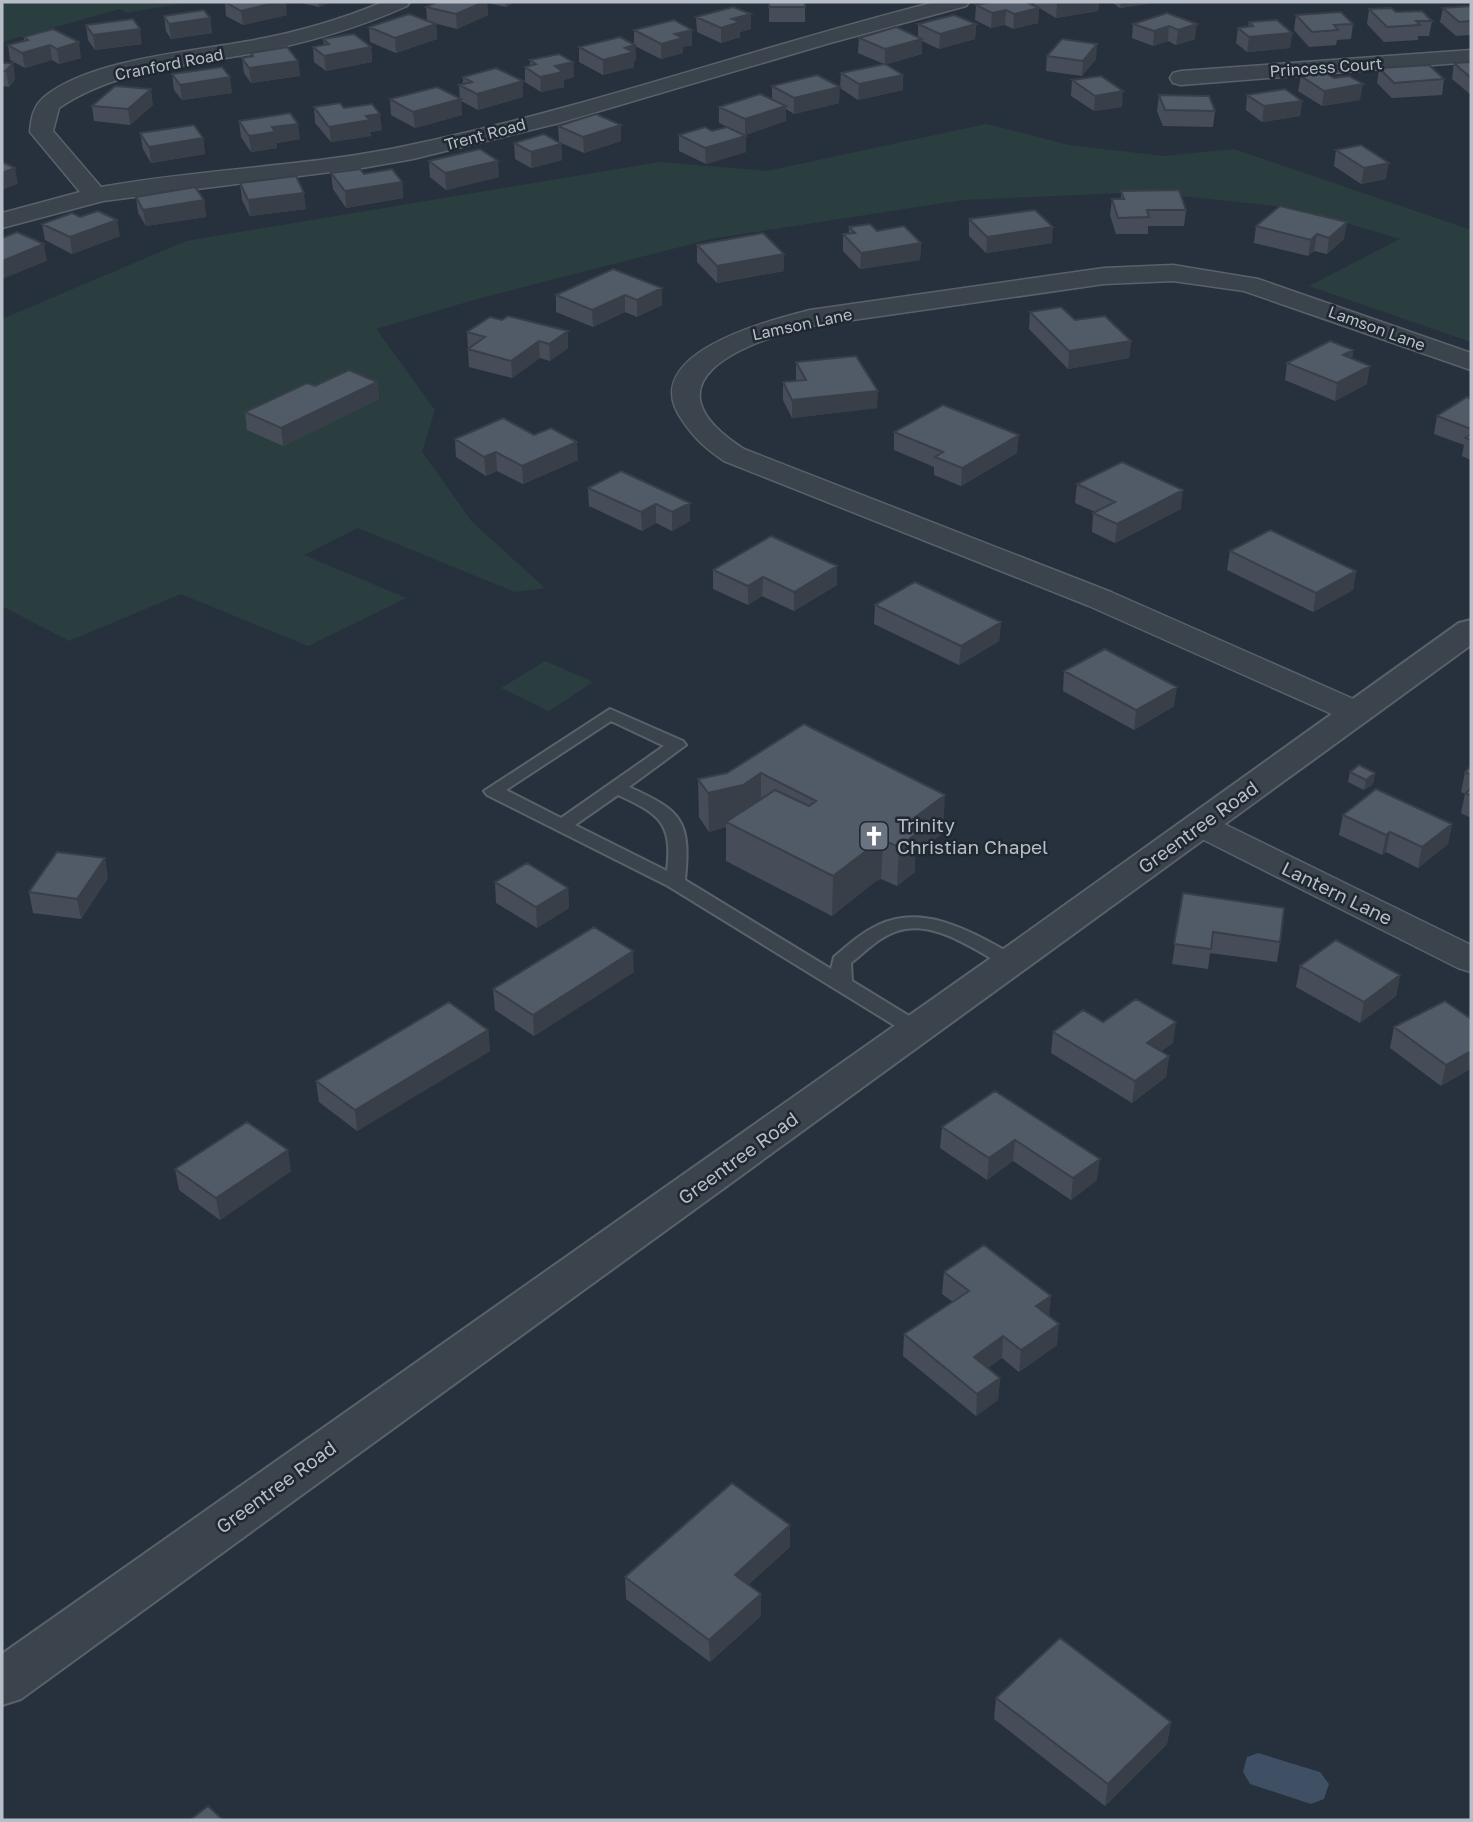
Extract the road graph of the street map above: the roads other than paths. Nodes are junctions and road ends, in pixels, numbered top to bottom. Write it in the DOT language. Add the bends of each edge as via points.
graph roads {
  1 [pos="400,2"];
  2 [pos="959,2"];
  3 [pos="864,3"];
  4 [pos="898,18"];
  5 [pos="1471,56"];
  6 [pos="1181,78"];
  7 [pos="95,195"];
  8 [pos="2,221"];
  9 [pos="1471,362"];
  10 [pos="1471,630"];
  11 [pos="1355,712"];
  12 [pos="617,788"];
  13 [pos="562,826"];
  14 [pos="1202,826"];
  15 [pos="675,882"];
  16 [pos="1471,960"];
  17 [pos="1012,962"];
  18 [pos="842,984"];
  19 [pos="917,1030"];
  20 [pos="2,1683"];
  1 -- 7 [label="street, Cranford Road" via="335,27 124,72 60,96 44,113 41,132"];
  2 -- 4 [label="street, Trent Road"];
  3 -- 4 [label="street"];
  4 -- 7 [label="street, Trent Road" via="415,151"];
  5 -- 6 [label="street, Princess Court"];
  7 -- 8 [label="street, Trent Road"];
  9 -- 11 [label="street, Lamson Lane" via="1249,284 1173,273 1011,289 810,318 748,334 722,347 690,378 686,397 693,416 707,436 733,455 1100,599"];
  10 -- 11 [label="street, Greentree Road"];
  11 -- 14 [label="street, Greentree Road"];
  12 -- 13 [label="lane"];
  12 -- 13 [label="lane" via="677,745 610,715 493,791"];
  12 -- 15 [label="lane" via="654,805 671,819 679,837"];
  13 -- 15 [label="lane"];
  14 -- 16 [label="street, Lantern Lane"];
  14 -- 17 [label="street, Greentree Road"];
  15 -- 18 [label="lane"];
  17 -- 18 [label="lane" via="947,929 913,921 888,927 841,961"];
  17 -- 19 [label="street, Greentree Road"];
  18 -- 19 [label="lane"];
  19 -- 20 [label="street, Greentree Road"];
}
